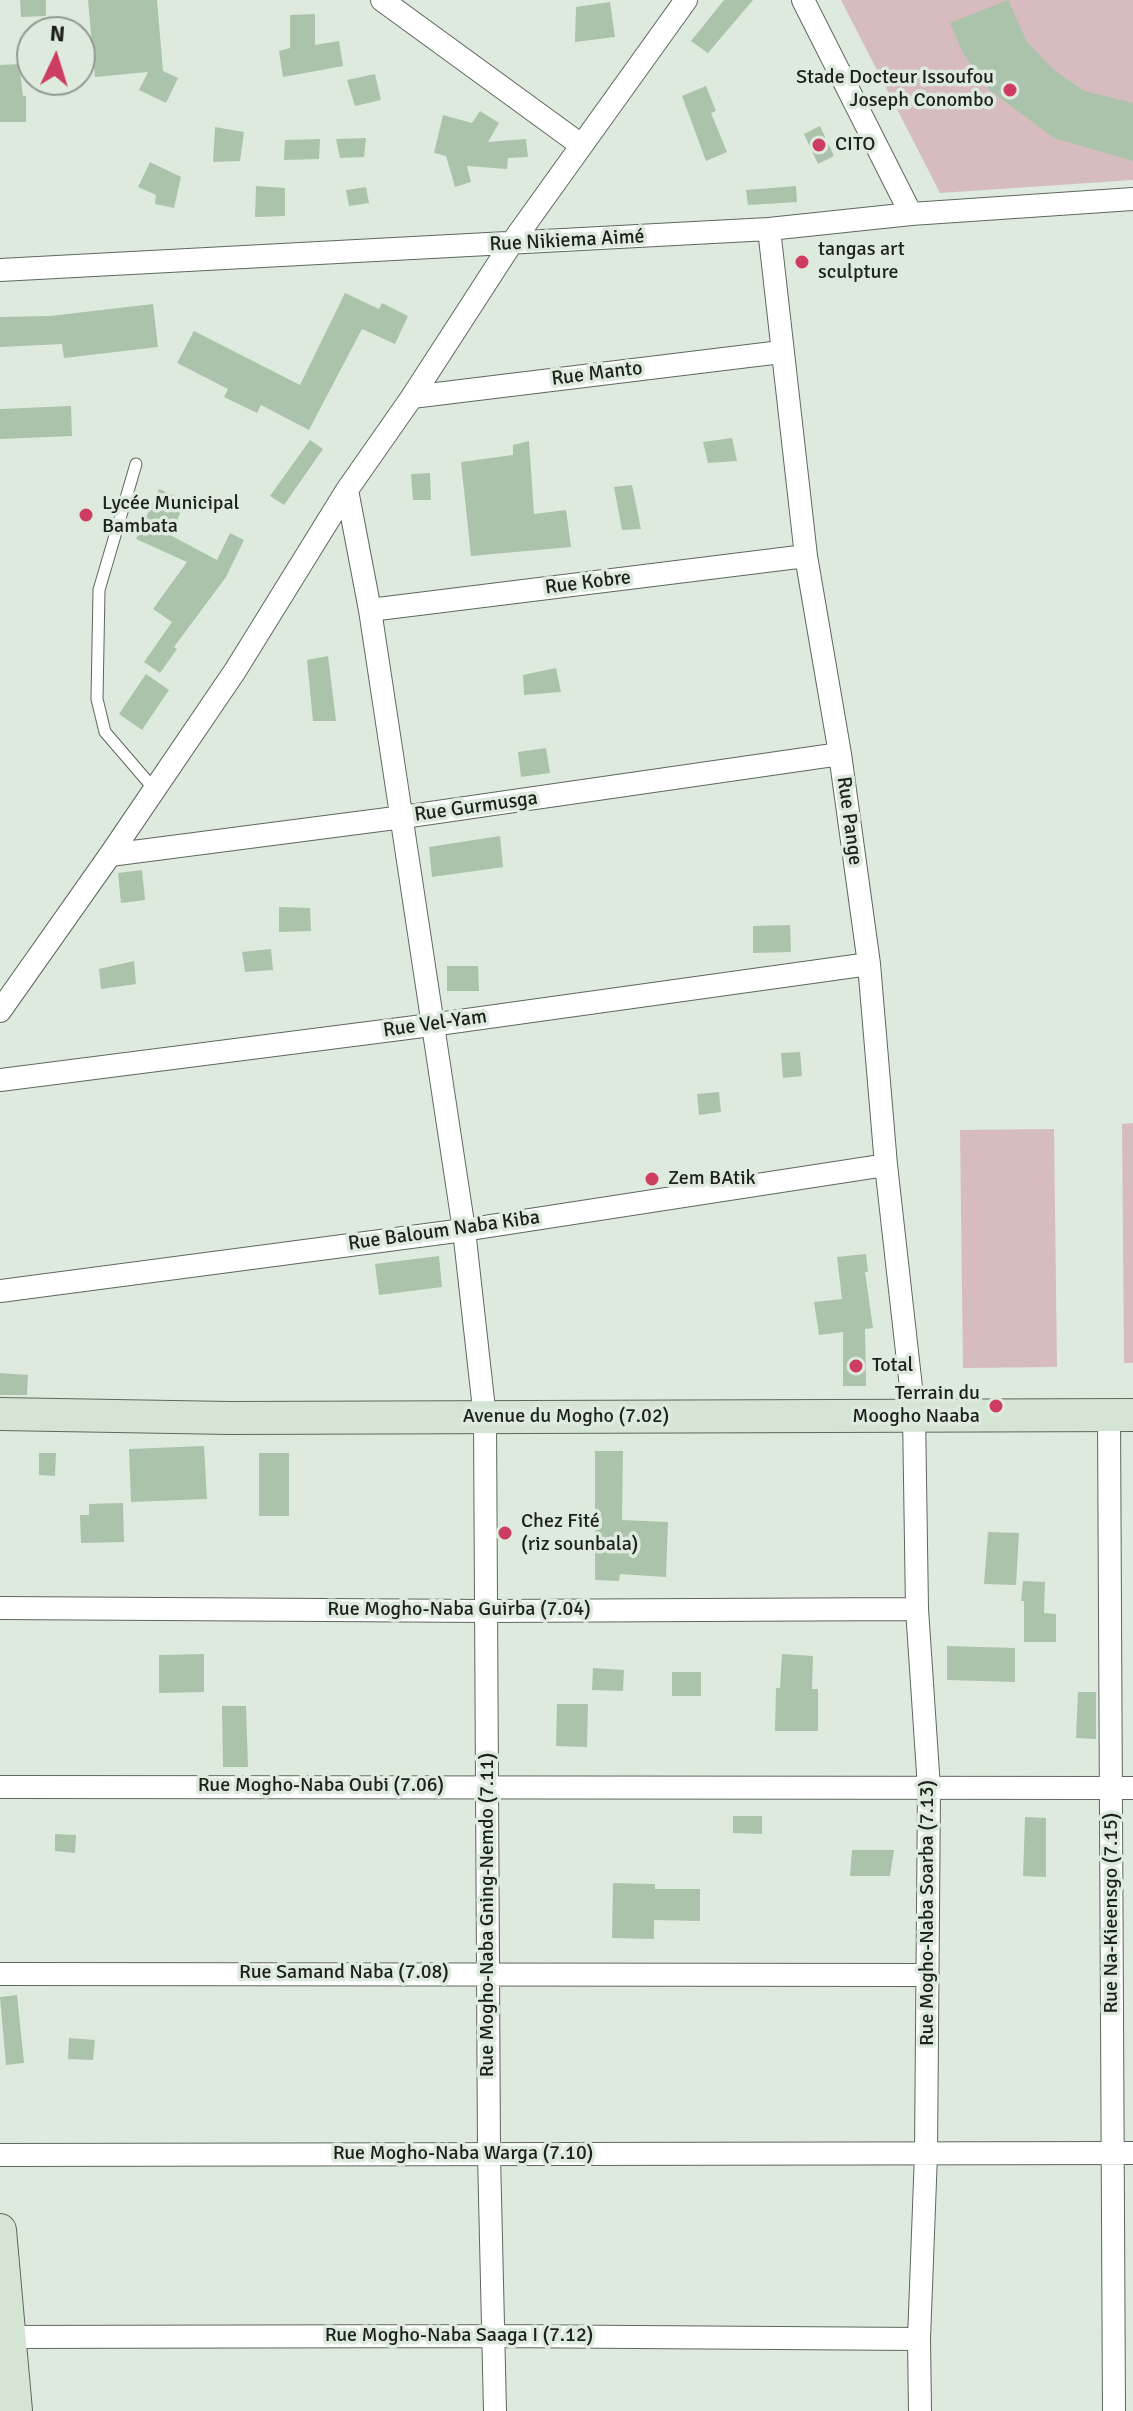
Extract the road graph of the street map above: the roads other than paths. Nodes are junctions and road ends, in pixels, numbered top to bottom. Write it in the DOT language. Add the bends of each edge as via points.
graph roads {
  1 [pos="382,0"];
  2 [pos="686,0"];
  3 [pos="803,0"];
  4 [pos="581,145"];
  5 [pos="1133,199"];
  6 [pos="911,214"];
  7 [pos="769,229"];
  8 [pos="511,244"];
  9 [pos="0,270"];
  10 [pos="781,352"];
  11 [pos="412,397"];
  12 [pos="136,464"];
  13 [pos="347,490"];
  14 [pos="806,556"];
  15 [pos="370,610"];
  16 [pos="840,754"];
  17 [pos="154,789"];
  18 [pos="403,817"];
  19 [pos="110,855"];
  20 [pos="869,964"];
  21 [pos="0,1011"];
  22 [pos="431,1025"];
  23 [pos="0,1080"];
  24 [pos="886,1165"];
  25 [pos="464,1230"];
  26 [pos="0,1291"];
  27 [pos="0,1414"];
  28 [pos="914,1414"];
  29 [pos="1121,1415"];
  30 [pos="485,1418"];
  31 [pos="0,1608"];
  32 [pos="917,1609"];
  33 [pos="486,1611"];
  34 [pos="487,1786"];
  35 [pos="0,1787"];
  36 [pos="929,1788"];
  37 [pos="1122,1788"];
  38 [pos="488,1972"];
  39 [pos="0,1974"];
  40 [pos="928,1975"];
  41 [pos="1123,2153"];
  42 [pos="489,2154"];
  43 [pos="926,2154"];
  44 [pos="0,2155"];
  45 [pos="0,2230"];
  46 [pos="495,2336"];
  47 [pos="5,2337"];
  48 [pos="919,2339"];
  49 [pos="16,2411"];
  50 [pos="495,2411"];
  51 [pos="920,2411"];
  52 [pos="1114,2411"];
  1 -- 4 [label="street"];
  2 -- 4 [label="street"];
  3 -- 6 [label="street"];
  4 -- 8 [label="street"];
  5 -- 6 [label="street, Rue Nikiema Aimé"];
  6 -- 7 [label="street, Rue Nikiema Aimé"];
  7 -- 8 [label="street, Rue Nikiema Aimé"];
  7 -- 10 [label="street, Rue Pange"];
  8 -- 9 [label="street, Rue Nikiema Aimé"];
  8 -- 11 [label="street"];
  10 -- 11 [label="street, Rue Manto"];
  10 -- 14 [label="street, Rue Pange"];
  11 -- 13 [label="street"];
  12 -- 17 [label="lane" via="99,590 97,699 105,732"];
  13 -- 15 [label="street, Rue Mogho-Naba Gning-Nemdo (7.11)"];
  13 -- 17 [label="street" via="235,671"];
  14 -- 15 [label="street, Rue Kobre"];
  14 -- 16 [label="street, Rue Pange"];
  15 -- 18 [label="street, Rue Mogho-Naba Gning-Nemdo (7.11)"];
  16 -- 18 [label="street, Rue Gurmusga"];
  16 -- 20 [label="street, Rue Pange"];
  17 -- 19 [label="street"];
  18 -- 19 [label="street, Rue Gurmusga"];
  18 -- 22 [label="street, Rue Mogho-Naba Gning-Nemdo (7.11)"];
  19 -- 21 [label="street"];
  20 -- 22 [label="street, Rue Vel-Yam"];
  20 -- 24 [label="street, Rue Pange"];
  22 -- 23 [label="street, Rue Vel-Yam"];
  22 -- 25 [label="street, Rue Mogho-Naba Gning-Nemdo (7.11)"];
  24 -- 25 [label="street, Rue Baloum Naba Kiba"];
  24 -- 28 [label="street, Rue Pange"];
  25 -- 26 [label="street, Rue Baloum Naba Kiba"];
  25 -- 30 [label="street, Rue Mogho-Naba Gning-Nemdo (7.11)"];
  27 -- 30 [label="main road, Avenue du Mogho (7.02)"];
  28 -- 29 [label="main road, Avenue du Mogho (7.02)"];
  28 -- 30 [label="main road, Avenue du Mogho (7.02)"];
  28 -- 32 [label="street, Rue Mogho-Naba Soarba (7.13)"];
  29 -- 37 [label="street, Rue Na-Kieensgo (7.15)"];
  30 -- 33 [label="street, Rue Mogho-Naba Gning-Nemdo (7.11)"];
  31 -- 33 [label="street, Rue Mogho-Naba Guirba (7.04)"];
  32 -- 33 [label="street, Rue Mogho-Naba Guirba (7.04)"];
  32 -- 36 [label="street, Rue Mogho-Naba Soarba (7.13)"];
  33 -- 34 [label="street, Rue Mogho-Naba Gning-Nemdo (7.11)"];
  34 -- 35 [label="street, Rue Mogho-Naba Oubi (7.06)"];
  34 -- 36 [label="street, Rue Mogho-Naba Oubi (7.06)"];
  34 -- 38 [label="street, Rue Mogho-Naba Gning-Nemdo (7.11)"];
  36 -- 37 [label="street, Rue Mogho-Naba Oubi (7.06)"];
  36 -- 40 [label="street, Rue Mogho-Naba Soarba (7.13)"];
  37 -- 41 [label="street, Rue Na-Kieensgo (7.15)"];
  38 -- 39 [label="street, Rue Samand Naba (7.08)"];
  38 -- 40 [label="street, Rue Samand Naba (7.08)"];
  38 -- 42 [label="street, Rue Mogho-Naba Gning-Nemdo (7.11)"];
  40 -- 43 [label="street, Rue Mogho-Naba Soarba (7.13)"];
  41 -- 43 [label="street, Rue Mogho-Naba Warga (7.10)"];
  41 -- 52 [label="street, Rue Na-Kieensgo (7.15)"];
  42 -- 43 [label="street, Rue Mogho-Naba Warga (7.10)"];
  42 -- 44 [label="street, Rue Mogho-Naba Warga (7.10)"];
  42 -- 46 [label="street, Rue Mogho-Naba Gning-Nemdo (7.11)"];
  43 -- 48 [label="street, Rue Mogho-Naba Soarba (7.13)"];
  45 -- 47 [label="main road"];
  46 -- 47 [label="street, Rue Mogho-Naba Saaga I (7.12)"];
  46 -- 48 [label="street, Rue Mogho-Naba Saaga I (7.12)"];
  46 -- 50 [label="street, Rue Mogho-Naba Gning-Nemdo (7.11)"];
  47 -- 49 [label="main road"];
  48 -- 51 [label="street, Rue Mogho-Naba Soarba (7.13)"];
}
